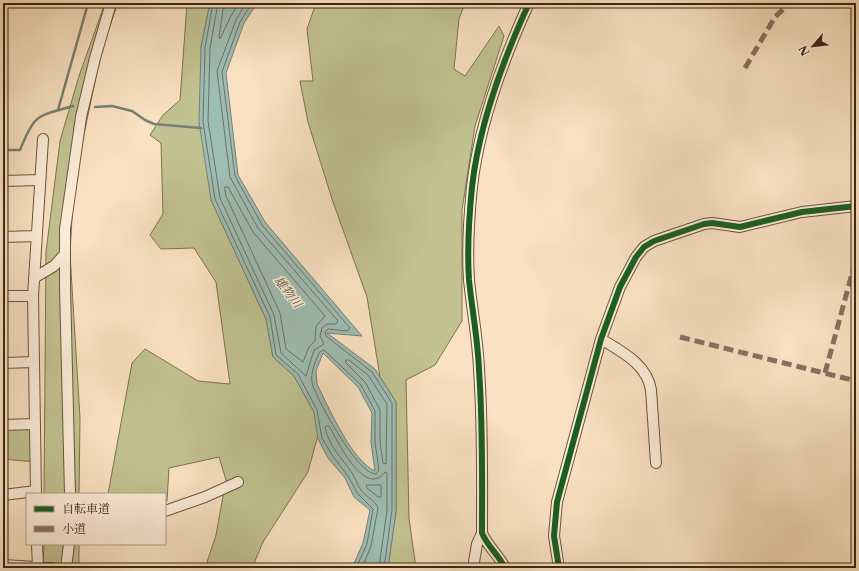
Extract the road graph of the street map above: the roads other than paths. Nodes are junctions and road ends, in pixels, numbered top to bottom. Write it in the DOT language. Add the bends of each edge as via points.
graph roads {
  1 [pos="111,3"];
  2 [pos="529,3"];
  3 [pos="43,139"];
  4 [pos="40,180"];
  5 [pos="3,181"];
  6 [pos="856,206"];
  7 [pos="36,236"];
  8 [pos="3,237"];
  9 [pos="64,255"];
  10 [pos="34,278"];
  11 [pos="3,296"];
  12 [pos="33,296"];
  13 [pos="601,339"];
  14 [pos="34,362"];
  15 [pos="3,363"];
  16 [pos="35,424"];
  17 [pos="3,425"];
  18 [pos="656,463"];
  19 [pos="238,482"];
  20 [pos="36,492"];
  21 [pos="70,493"];
  22 [pos="3,495"];
  23 [pos="166,510"];
  24 [pos="482,533"];
  25 [pos="37,545"];
  26 [pos="69,545"];
  27 [pos="3,565"];
  28 [pos="38,567"];
  29 [pos="52,568"];
  30 [pos="66,568"];
  31 [pos="473,568"];
  32 [pos="505,568"];
  33 [pos="559,568"];
  1 -- 9 [label="street" via="94,58 81,116 65,229"];
  2 -- 24 [label="street" via="501,68 472,186 469,279 479,368"];
  3 -- 4 [label="street"];
  4 -- 5 [label="street"];
  4 -- 7 [label="street"];
  6 -- 13 [label="street" via="802,212 740,227 704,224 654,241 644,247 629,270"];
  7 -- 8 [label="street"];
  7 -- 10 [label="street"];
  9 -- 10 [label="street" via="54,266"];
  9 -- 21 [label="street"];
  10 -- 12 [label="street"];
  11 -- 12 [label="street"];
  12 -- 14 [label="street"];
  13 -- 18 [label="street" via="632,359 649,378 652,390"];
  13 -- 33 [label="street" via="557,502 554,536"];
  14 -- 15 [label="street"];
  14 -- 16 [label="street"];
  16 -- 17 [label="street"];
  16 -- 20 [label="street"];
  19 -- 23 [label="street" via="205,497"];
  20 -- 22 [label="street"];
  24 -- 31 [label="street" via="477,544"];
  24 -- 32 [label="street"];
  25 -- 28 [label="street"];
  26 -- 30 [label="street"];
  27 -- 28 [label="street"];
  28 -- 29 [label="street"];
}
